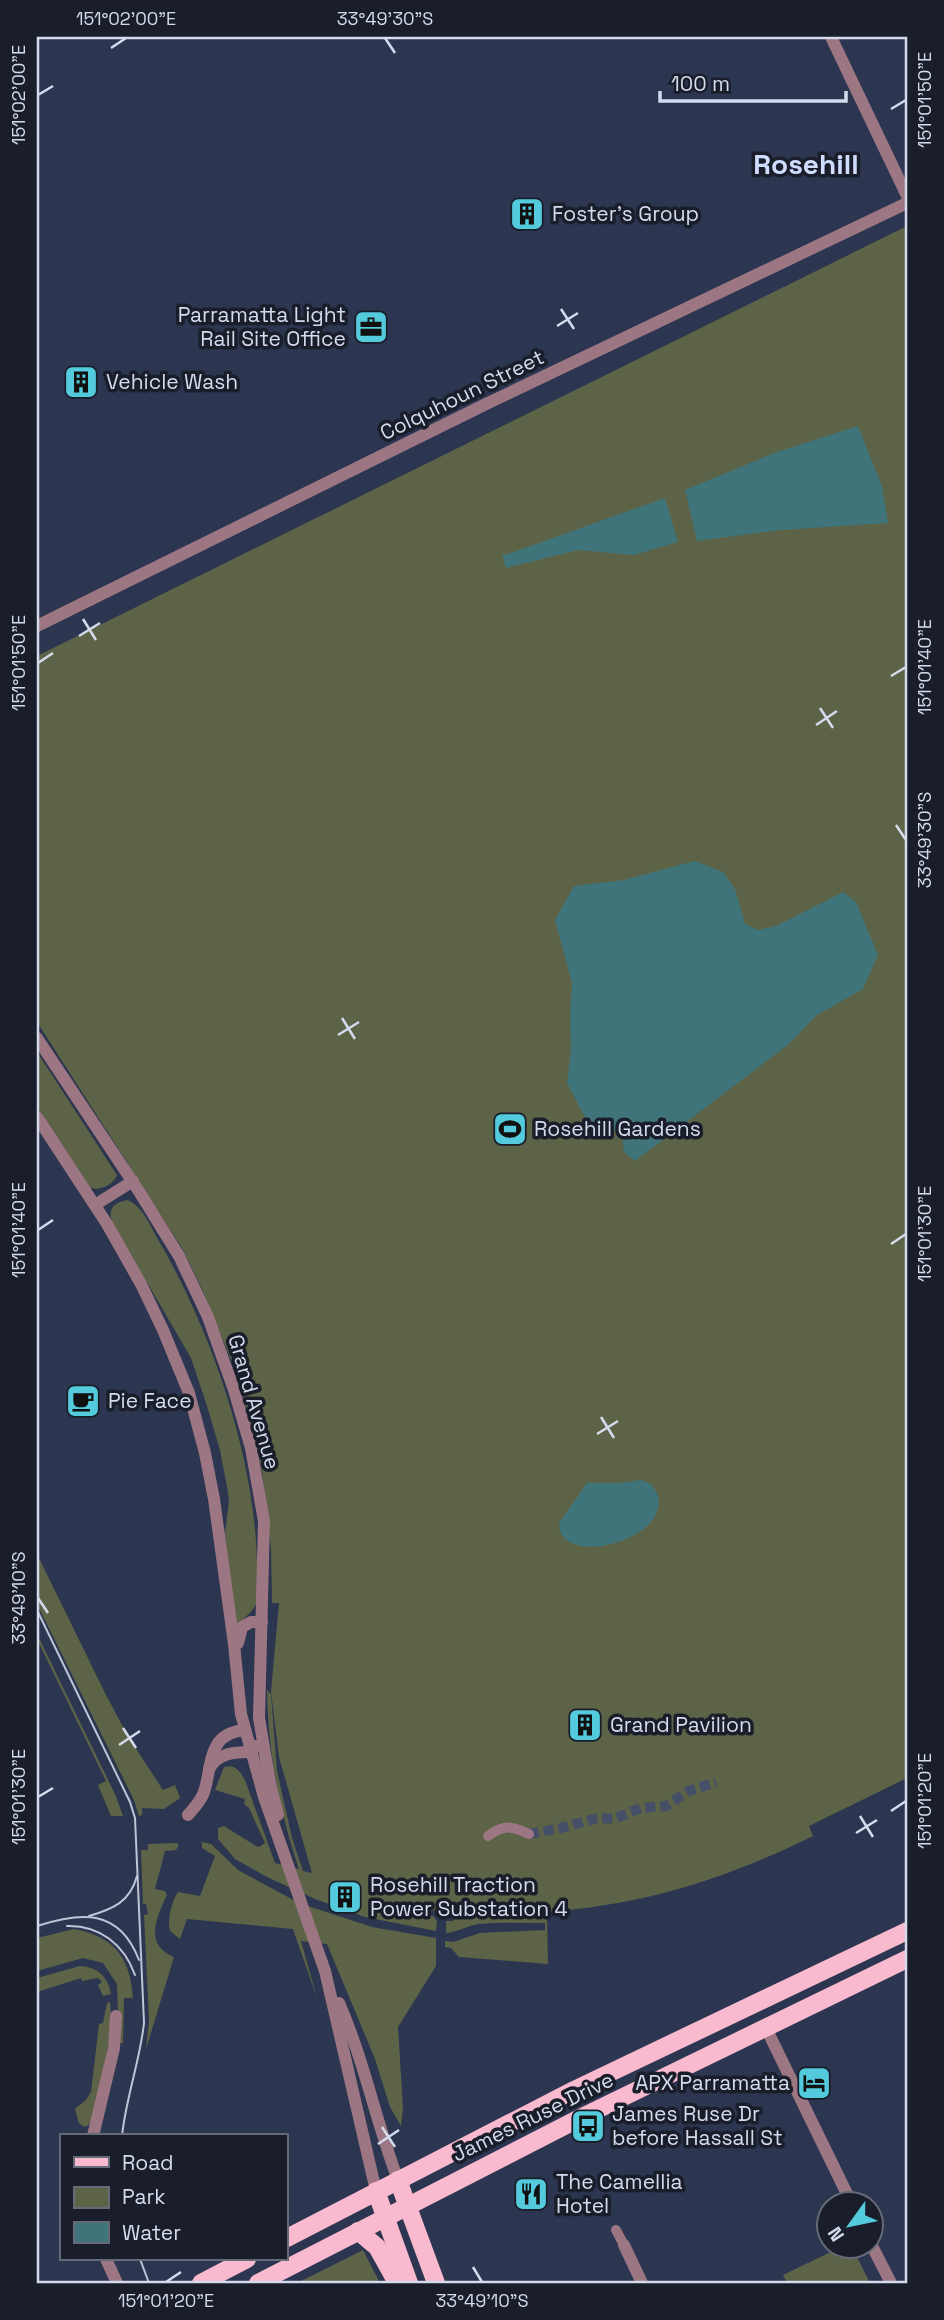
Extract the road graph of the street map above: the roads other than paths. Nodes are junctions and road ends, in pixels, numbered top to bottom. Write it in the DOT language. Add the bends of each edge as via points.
graph roads {
  1 [pos="831,37"];
  2 [pos="907,196"];
  3 [pos="907,203"];
  4 [pos="37,626"];
  5 [pos="37,1038"];
  6 [pos="37,1117"];
  7 [pos="133,1181"];
  8 [pos="95,1205"];
  9 [pos="262,1622"];
  10 [pos="238,1692"];
  11 [pos="245,1730"];
  12 [pos="262,1738"];
  13 [pos="251,1752"];
  14 [pos="209,1770"];
  15 [pos="188,1815"];
  16 [pos="528,1834"];
  17 [pos="488,1836"];
  18 [pos="289,1866"];
  19 [pos="907,1931"];
  20 [pos="907,1959"];
  21 [pos="325,1971"];
  22 [pos="116,2016"];
  23 [pos="766,2028"];
  24 [pos="94,2134"];
  25 [pos="398,2180"];
  26 [pos="845,2190"];
  27 [pos="376,2191"];
  28 [pos="408,2205"];
  29 [pos="385,2217"];
  30 [pos="616,2230"];
  31 [pos="358,2231"];
  32 [pos="287,2238"];
  33 [pos="624,2245"];
  34 [pos="106,2260"];
  35 [pos="245,2260"];
  36 [pos="879,2260"];
  37 [pos="117,2283"];
  38 [pos="201,2283"];
  39 [pos="258,2283"];
  40 [pos="397,2283"];
  41 [pos="409,2283"];
  42 [pos="436,2283"];
  43 [pos="642,2283"];
  44 [pos="891,2283"];
  1 -- 2 [label="street"];
  3 -- 4 [label="street, Colquhoun Street"];
  5 -- 7 [label="street, Grand Avenue"];
  6 -- 8 [label="street, Grand Avenue"];
  7 -- 8 [label="street"];
  7 -- 9 [label="street, Grand Avenue" via="185,1268 238,1401 264,1521"];
  8 -- 10 [label="street, Grand Avenue" via="141,1284 189,1393 214,1499"];
  9 -- 10 [label="street" via="248,1623 240,1632"];
  9 -- 12 [label="street, Grand Avenue"];
  10 -- 11 [label="street, Grand Avenue"];
  11 -- 12 [label="street"];
  11 -- 13 [label="street, Grand Avenue"];
  11 -- 14 [label="street" via="221,1738"];
  12 -- 13 [label="street"];
  12 -- 18 [label="street, Grand Avenue"];
  13 -- 14 [label="street" via="224,1755"];
  13 -- 18 [label="street, Grand Avenue"];
  14 -- 15 [label="street" via="204,1794"];
  16 -- 17 [label="street" via="514,1827 498,1828"];
  18 -- 21 [label="street, Grand Avenue"];
  19 -- 25 [label="main road, James Ruse Drive" via="574,2090"];
  20 -- 23 [label="main road, James Ruse Drive"];
  21 -- 25 [label="street, Grand Avenue" via="349,2027"];
  21 -- 27 [label="street, Grand Avenue"];
  22 -- 24 [label="street" via="114,2048"];
  23 -- 26 [label="street"];
  23 -- 28 [label="main road, James Ruse Drive"];
  25 -- 27 [label="main road, James Ruse Drive"];
  25 -- 28 [label="main road"];
  27 -- 29 [label="main road"];
  27 -- 32 [label="main road, James Ruse Drive"];
  28 -- 29 [label="main road, James Ruse Drive"];
  28 -- 42 [label="main road"];
  29 -- 31 [label="main road, James Ruse Drive"];
  29 -- 41 [label="main road"];
  30 -- 33 [label="street"];
  31 -- 39 [label="main road, James Ruse Drive"];
  31 -- 40 [label="main road" via="377,2247"];
  33 -- 43 [label="street"];
  34 -- 37 [label="street"];
  35 -- 38 [label="main road"];
  36 -- 44 [label="street"];
}
